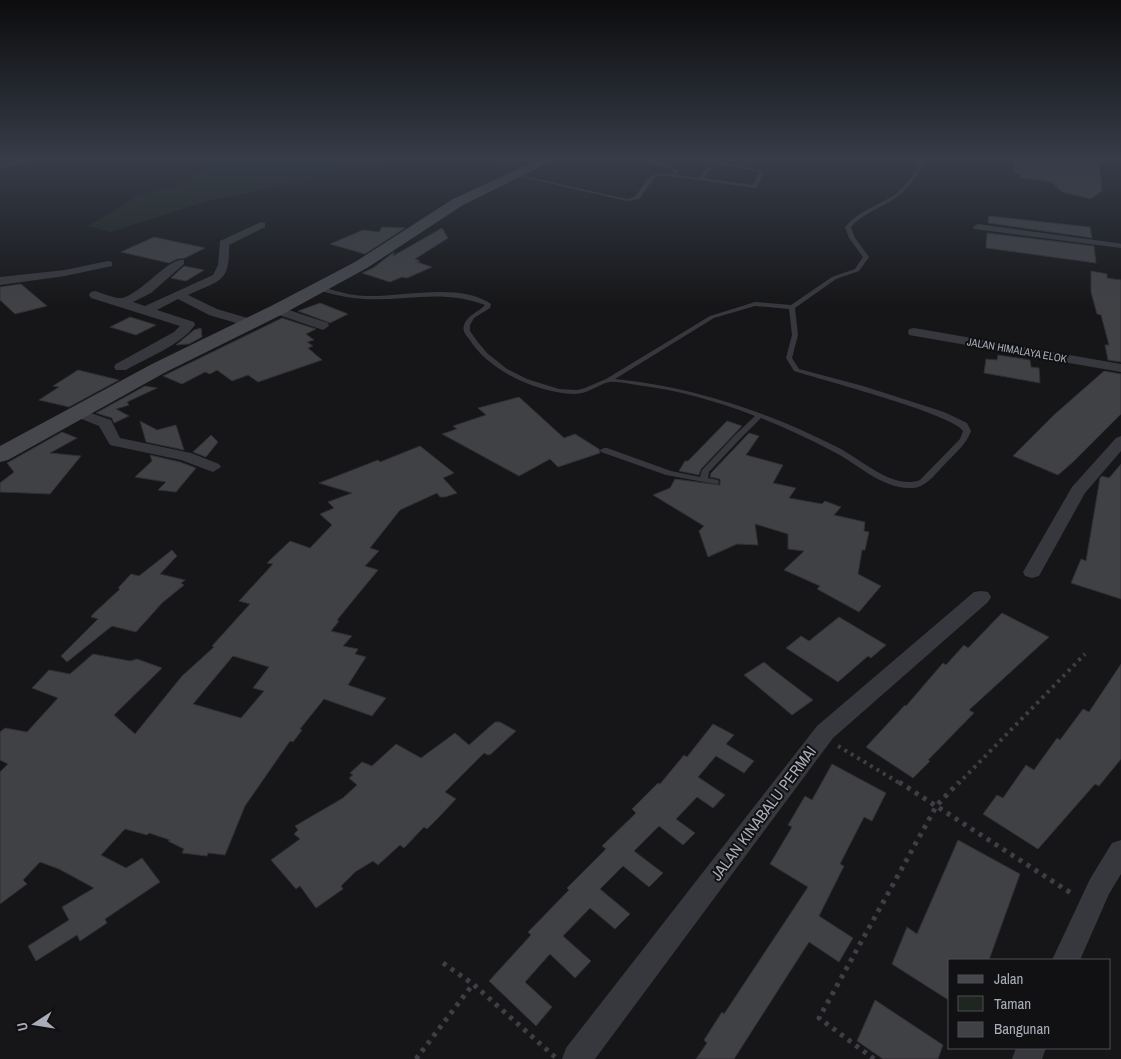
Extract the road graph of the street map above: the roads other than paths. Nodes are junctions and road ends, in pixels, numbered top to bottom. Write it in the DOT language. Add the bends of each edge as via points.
graph roads {
  1 [pos="450,207"];
  2 [pos="875,207"];
  3 [pos="260,226"];
  4 [pos="978,227"];
  5 [pos="1120,246"];
  6 [pos="180,262"];
  7 [pos="108,264"];
  8 [pos="0,281"];
  9 [pos="318,288"];
  10 [pos="96,295"];
  11 [pos="179,295"];
  12 [pos="122,302"];
  13 [pos="792,307"];
  14 [pos="146,310"];
  15 [pos="277,310"];
  16 [pos="250,323"];
  17 [pos="323,326"];
  18 [pos="914,332"];
  19 [pos="1121,368"];
  20 [pos="146,375"];
  21 [pos="608,380"];
  22 [pos="78,413"];
  23 [pos="759,416"];
  24 [pos="1121,441"];
  25 [pos="604,450"];
  26 [pos="0,455"];
  27 [pos="213,467"];
  28 [pos="704,480"];
  29 [pos="715,482"];
  30 [pos="1032,572"];
  31 [pos="981,597"];
  32 [pos="1121,851"];
  33 [pos="1066,959"];
  34 [pos="577,1059"];
  1 -- 9 [label="street" via="382,252"];
  2 -- 13 [label="lane" via="848,227 866,257 861,266 834,278"];
  3 -- 11 [label="street" via="226,241 220,274 208,283"];
  4 -- 5 [label="street"];
  6 -- 12 [label="street" via="147,290"];
  7 -- 8 [label="street"];
  9 -- 15 [label="street"];
  9 -- 21 [label="lane" via="362,298 426,294 477,299 488,307 472,317 467,331 485,354 505,370 558,391 587,390"];
  10 -- 12 [label="street"];
  11 -- 14 [label="street"];
  11 -- 16 [label="street" via="213,312"];
  12 -- 14 [label="street"];
  13 -- 21 [label="lane" via="755,304 712,317"];
  13 -- 23 [label="lane" via="794,335 789,358 796,370 941,414 964,425 967,431 964,440 923,482 918,486 902,487 822,443"];
  14 -- 20 [label="street" via="189,327 116,365"];
  15 -- 16 [label="street"];
  15 -- 17 [label="street"];
  16 -- 20 [label="street"];
  18 -- 19 [label="street, JALAN HIMALAYA ELOK"];
  20 -- 22 [label="street"];
  21 -- 23 [label="lane" via="675,388"];
  22 -- 26 [label="street"];
  22 -- 27 [label="street" via="106,422 115,442 185,456"];
  23 -- 28 [label="lane" via="705,472"];
  24 -- 30 [label="street" via="1078,491"];
  25 -- 28 [label="lane"];
  28 -- 29 [label="lane"];
  31 -- 34 [label="street, JALAN KINABALU PERMAI" via="821,736"];
  32 -- 33 [label="street" via="1099,887"];
}
